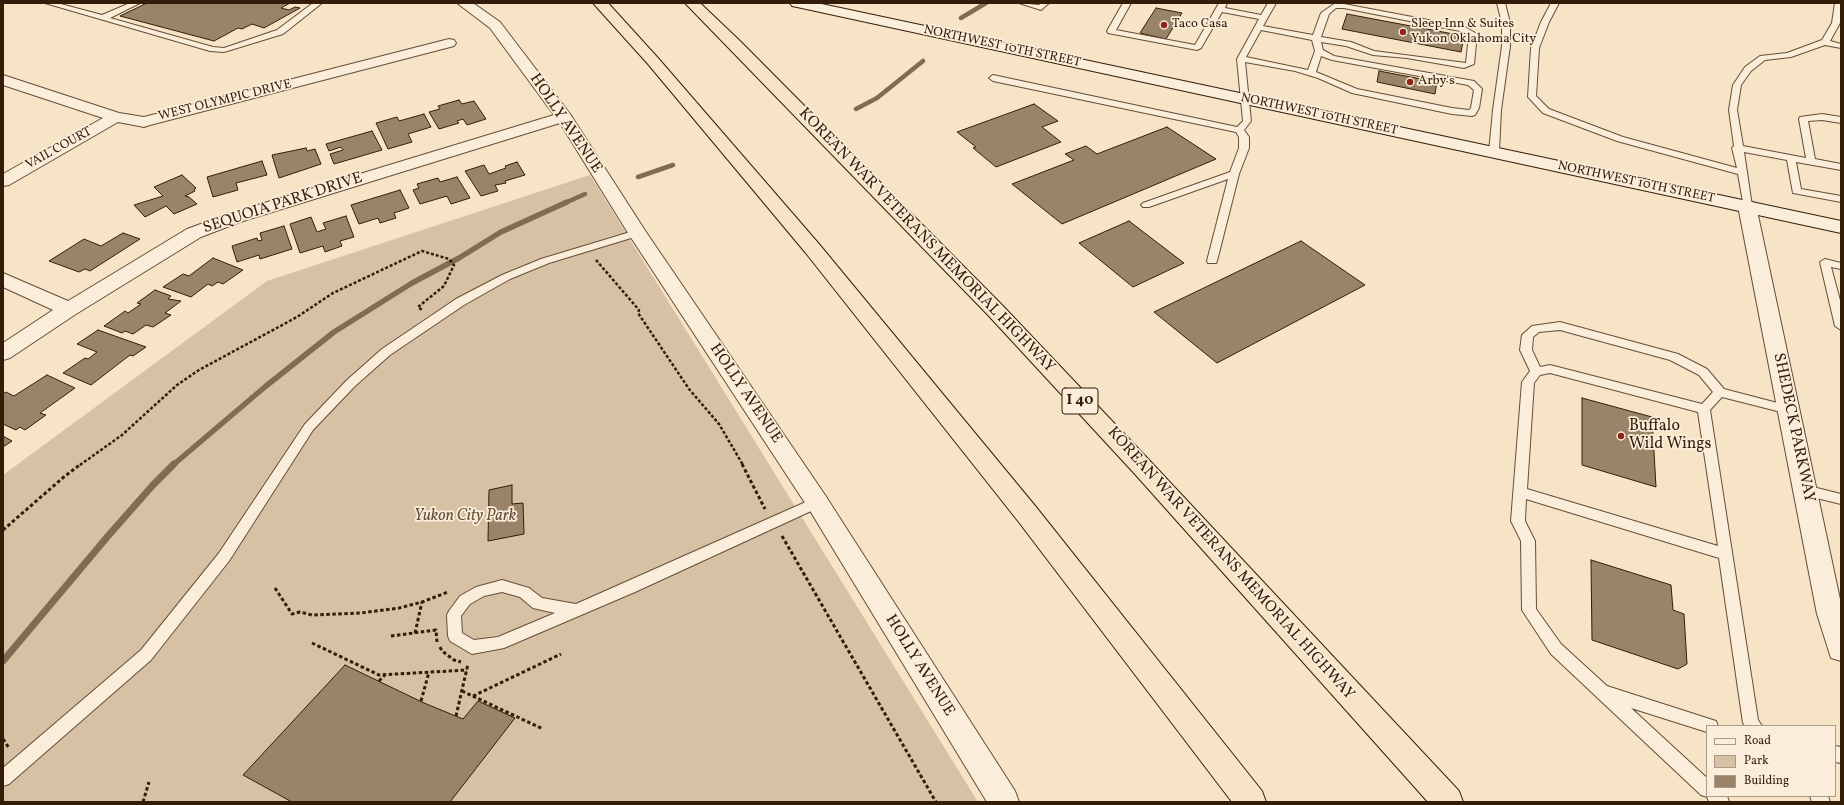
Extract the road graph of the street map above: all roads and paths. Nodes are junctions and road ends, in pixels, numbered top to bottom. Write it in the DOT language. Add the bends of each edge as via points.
graph roads {
  1 [pos="49,3"];
  2 [pos="136,3"];
  3 [pos="318,3"];
  4 [pos="464,3"];
  5 [pos="600,3"];
  6 [pos="692,3"];
  7 [pos="797,3"];
  8 [pos="1023,3"];
  9 [pos="1045,3"];
  10 [pos="1127,3"];
  11 [pos="1272,3"];
  12 [pos="1501,3"];
  13 [pos="1555,3"];
  14 [pos="1839,3"];
  15 [pos="1336,5"];
  16 [pos="1221,6"];
  17 [pos="103,18"];
  18 [pos="1263,18"];
  19 [pos="1258,27"];
  20 [pos="1316,39"];
  21 [pos="1825,42"];
  22 [pos="449,43"];
  23 [pos="1841,46"];
  24 [pos="1319,51"];
  25 [pos="1241,59"];
  26 [pos="1311,73"];
  27 [pos="993,78"];
  28 [pos="3,80"];
  29 [pos="1244,99"];
  30 [pos="564,117"];
  31 [pos="116,118"];
  32 [pos="1841,120"];
  33 [pos="1240,130"];
  34 [pos="1737,148"];
  35 [pos="1494,152"];
  36 [pos="1791,158"];
  37 [pos="1812,162"];
  38 [pos="1841,168"];
  39 [pos="1741,172"];
  40 [pos="1234,174"];
  41 [pos="3,181"];
  42 [pos="1841,199"];
  43 [pos="1146,205"];
  44 [pos="1747,206"];
  45 [pos="1841,227"];
  46 [pos="637,233"];
  47 [pos="591,255"];
  48 [pos="1212,261"];
  49 [pos="1841,266"];
  50 [pos="3,279"];
  51 [pos="69,309"];
  52 [pos="422,310"];
  53 [pos="1841,326"];
  54 [pos="3,353"];
  55 [pos="1536,372"];
  56 [pos="1720,392"];
  57 [pos="1704,409"];
  58 [pos="1789,410"];
  59 [pos="1805,490"];
  60 [pos="1521,492"];
  61 [pos="1841,499"];
  62 [pos="817,502"];
  63 [pos="767,513"];
  64 [pos="3,530"];
  65 [pos="780,532"];
  66 [pos="1726,554"];
  67 [pos="275,588"];
  68 [pos="452,590"];
  69 [pos="422,602"];
  70 [pos="574,610"];
  71 [pos="415,633"];
  72 [pos="312,643"];
  73 [pos="472,647"];
  74 [pos="1841,649"];
  75 [pos="561,654"];
  76 [pos="467,670"];
  77 [pos="429,672"];
  78 [pos="385,675"];
  79 [pos="379,681"];
  80 [pos="462,691"];
  81 [pos="1602,691"];
  82 [pos="473,696"];
  83 [pos="421,701"];
  84 [pos="456,716"];
  85 [pos="1707,725"];
  86 [pos="1753,725"];
  87 [pos="543,729"];
  88 [pos="3,739"];
  89 [pos="11,752"];
  90 [pos="3,778"];
  91 [pos="149,782"];
  92 [pos="1706,788"];
  93 [pos="143,802"];
  94 [pos="936,802"];
  95 [pos="1004,802"];
  96 [pos="1251,802"];
  97 [pos="1448,802"];
  1 -- 17 [label="lane"];
  2 -- 17 [label="lane"];
  3 -- 17 [label="lane" via="280,32 224,50"];
  4 -- 30 [label="street, HOLLY AVENUE" via="495,25"];
  5 -- 96 [label="highway" via="653,61 817,254 1027,514"];
  6 -- 97 [label="highway, KOREAN WAR VETERANS MEMORIAL HIGHWAY / I 40" via="888,199 1006,322"];
  7 -- 29 [label="street, NORTHWEST 10TH STREET"];
  8 -- 9 [label="lane" via="1041,8"];
  10 -- 16 [label="lane" via="1111,31 1197,48"];
  11 -- 18 [label="lane"];
  12 -- 35 [label="lane" via="1506,23 1506,46"];
  13 -- 39 [label="lane" via="1535,48 1532,97 1546,111 1620,139"];
  14 -- 21 [label="lane" via="1836,23"];
  15 -- 20 [label="lane" via="1325,13"];
  15 -- 20 [label="lane" via="1462,29 1473,34 1470,64 1464,66 1373,53 1348,44"];
  16 -- 18 [label="lane"];
  18 -- 19 [label="lane"];
  19 -- 20 [label="lane"];
  19 -- 25 [label="lane"];
  20 -- 24 [label="lane"];
  21 -- 23 [label="lane"];
  21 -- 34 [label="lane" via="1788,54 1764,58 1748,68 1737,85 1733,110"];
  22 -- 31 [label="street, WEST OLYMPIC DRIVE" via="162,118 144,122"];
  24 -- 26 [label="lane"];
  24 -- 26 [label="lane" via="1332,58 1471,83 1478,89 1476,108 1472,113 1452,111 1355,91"];
  25 -- 26 [label="lane"];
  25 -- 29 [label="lane"];
  27 -- 33 [label="lane"];
  28 -- 31 [label="street, WEST OLYMPIC DRIVE"];
  29 -- 33 [label="lane" via="1246,121"];
  29 -- 35 [label="street, NORTHWEST 10TH STREET"];
  30 -- 46 [label="street, HOLLY AVENUE"];
  30 -- 51 [label="street, SEQUOIA PARK DRIVE" via="234,218 194,233"];
  31 -- 41 [label="street, VAIL COURT"];
  32 -- 37 [label="lane" via="1803,118"];
  33 -- 40 [label="lane" via="1244,137 1244,148"];
  34 -- 36 [label="lane"];
  34 -- 39 [label="lane"];
  35 -- 44 [label="street, NORTHWEST 10TH STREET"];
  36 -- 37 [label="lane"];
  36 -- 42 [label="lane" via="1796,191"];
  37 -- 38 [label="lane"];
  39 -- 44 [label="lane"];
  40 -- 43 [label="lane"];
  40 -- 48 [label="lane"];
  44 -- 45 [label="street, NORTHWEST 10TH STREET"];
  44 -- 58 [label="street, SHEDECK PARKWAY"];
  46 -- 62 [label="street, HOLLY AVENUE"];
  46 -- 90 [label="lane" via="545,261 506,277 460,302 386,352 309,427 224,557 146,655"];
  47 -- 63 [label="path" via="639,310 638,313 689,389 719,424"];
  49 -- 53 [label="lane" via="1825,262"];
  50 -- 51 [label="street"];
  51 -- 54 [label="street, SEQUOIA PARK DRIVE"];
  52 -- 64 [label="path" via="418,307 444,286 454,265 449,259 422,251 333,293 297,317 199,370 177,385 122,435 65,476"];
  55 -- 56 [label="lane" via="1526,350 1528,334 1536,329 1560,326 1674,356 1703,372"];
  55 -- 57 [label="lane" via="1550,369"];
  55 -- 60 [label="lane" via="1528,382"];
  56 -- 57 [label="lane"];
  56 -- 58 [label="lane"];
  57 -- 66 [label="lane"];
  58 -- 59 [label="street, SHEDECK PARKWAY"];
  59 -- 61 [label="lane"];
  59 -- 74 [label="street, SHEDECK PARKWAY" via="1830,614"];
  60 -- 66 [label="lane"];
  60 -- 81 [label="lane" via="1518,520 1528,541 1529,610 1556,649"];
  62 -- 70 [label="lane" via="630,588"];
  62 -- 95 [label="street, HOLLY AVENUE"];
  65 -- 94 [label="path"];
  66 -- 86 [label="lane"];
  67 -- 69 [label="path" via="292,614 361,613"];
  68 -- 69 [label="path"];
  69 -- 71 [label="path"];
  70 -- 73 [label="lane" via="499,643"];
  70 -- 73 [label="lane" via="538,604 524,592 502,586 481,591 465,600 454,615 455,636"];
  72 -- 78 [label="path" via="379,675"];
  73 -- 76 [label="path"];
  75 -- 82 [label="path"];
  76 -- 77 [label="path"];
  76 -- 80 [label="path"];
  77 -- 78 [label="path"];
  77 -- 83 [label="path"];
  78 -- 79 [label="path"];
  80 -- 82 [label="path"];
  80 -- 84 [label="path"];
  81 -- 85 [label="lane"];
  81 -- 92 [label="lane"];
  82 -- 87 [label="path"];
  88 -- 89 [label="path"];
  91 -- 93 [label="path"];
}
